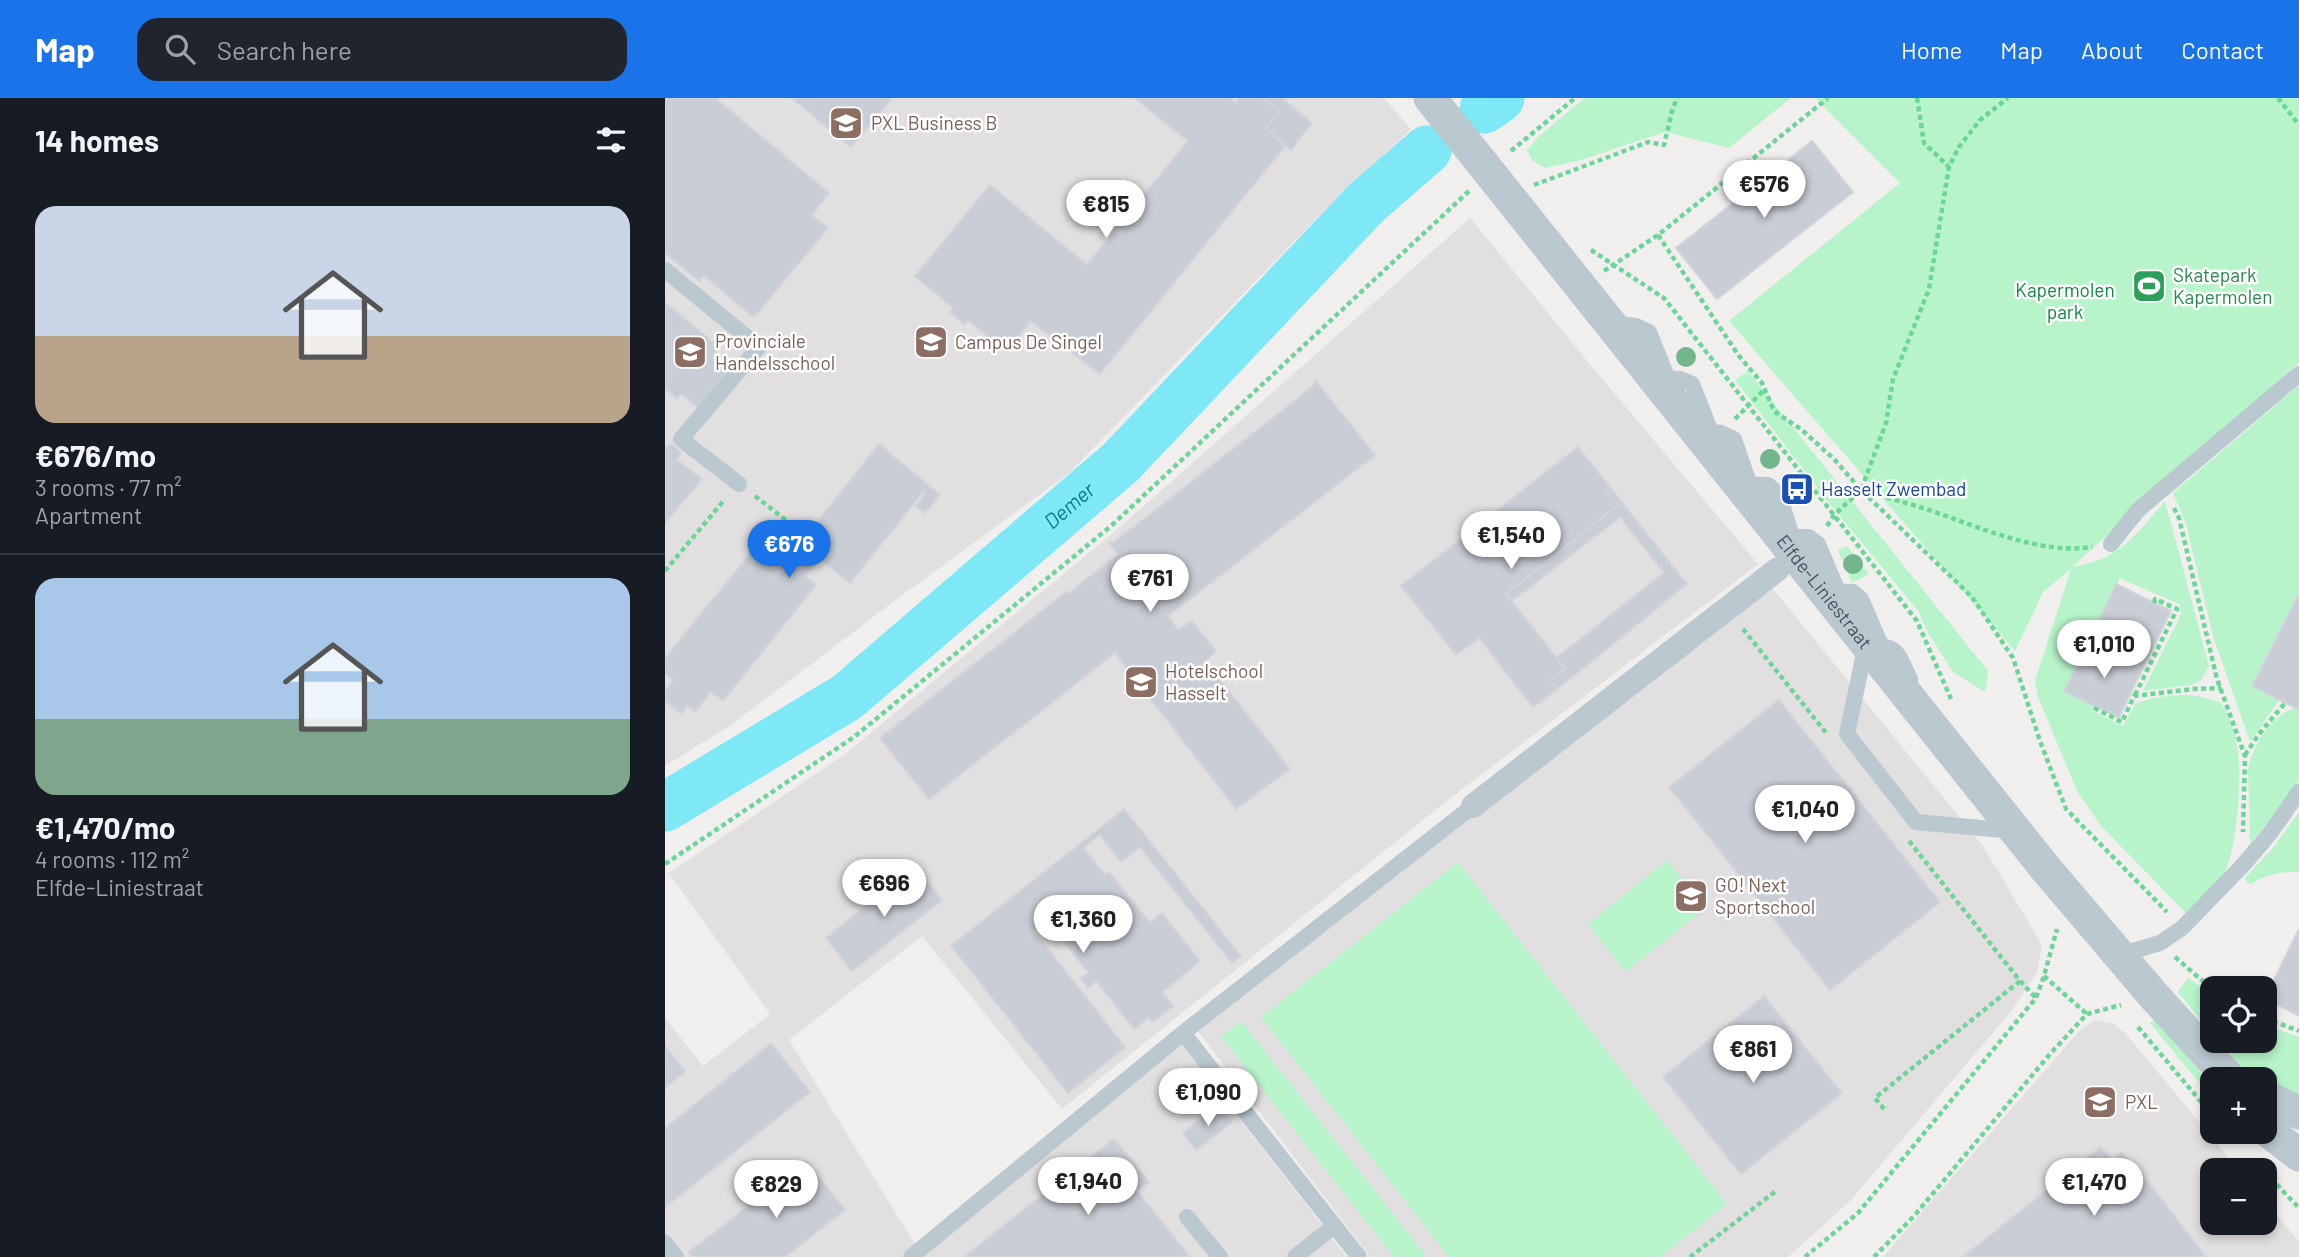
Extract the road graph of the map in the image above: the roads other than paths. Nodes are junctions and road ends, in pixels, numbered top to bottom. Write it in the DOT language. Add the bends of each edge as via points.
graph roads {
  1 [pos="1430,98"];
  2 [pos="665,271"];
  3 [pos="2299,374"];
  4 [pos="739,484"];
  5 [pos="2111,544"];
  6 [pos="1788,551"];
  7 [pos="1878,652"];
  8 [pos="2299,792"];
  9 [pos="1473,806"];
  10 [pos="2016,831"];
  11 [pos="2119,956"];
  12 [pos="1183,1033"];
  13 [pos="2220,1067"];
  14 [pos="2277,1102"];
  15 [pos="2299,1113"];
  16 [pos="2277,1138"];
  17 [pos="2299,1155"];
  18 [pos="1187,1217"];
  19 [pos="1334,1226"];
  20 [pos="665,1243"];
  21 [pos="675,1257"];
  22 [pos="911,1257"];
  23 [pos="1220,1257"];
  24 [pos="1295,1257"];
  25 [pos="1359,1257"];
  1 -- 6 [label="street, Elfde-Liniestraat" via="1749,492"];
  2 -- 4 [label="lane" via="759,347 681,439"];
  3 -- 5 [label="lane" via="2137,510"];
  6 -- 7 [label="street, Elfde-Liniestraat"];
  6 -- 9 [label="street" via="1727,609"];
  7 -- 10 [label="street, Elfde-Liniestraat" via="1942,714"];
  7 -- 10 [label="lane" via="1847,734 1916,822"];
  8 -- 11 [label="lane" via="2271,832 2182,928 2160,943"];
  9 -- 12 [label="lane"];
  10 -- 11 [label="street, Elfde-Liniestraat"];
  11 -- 13 [label="street, Elfde-Liniestraat"];
  12 -- 19 [label="lane"];
  12 -- 22 [label="lane"];
  14 -- 15 [label="street"];
  16 -- 17 [label="street"];
  18 -- 23 [label="lane"];
  19 -- 24 [label="lane"];
  19 -- 25 [label="lane"];
  20 -- 21 [label="lane"];
}
